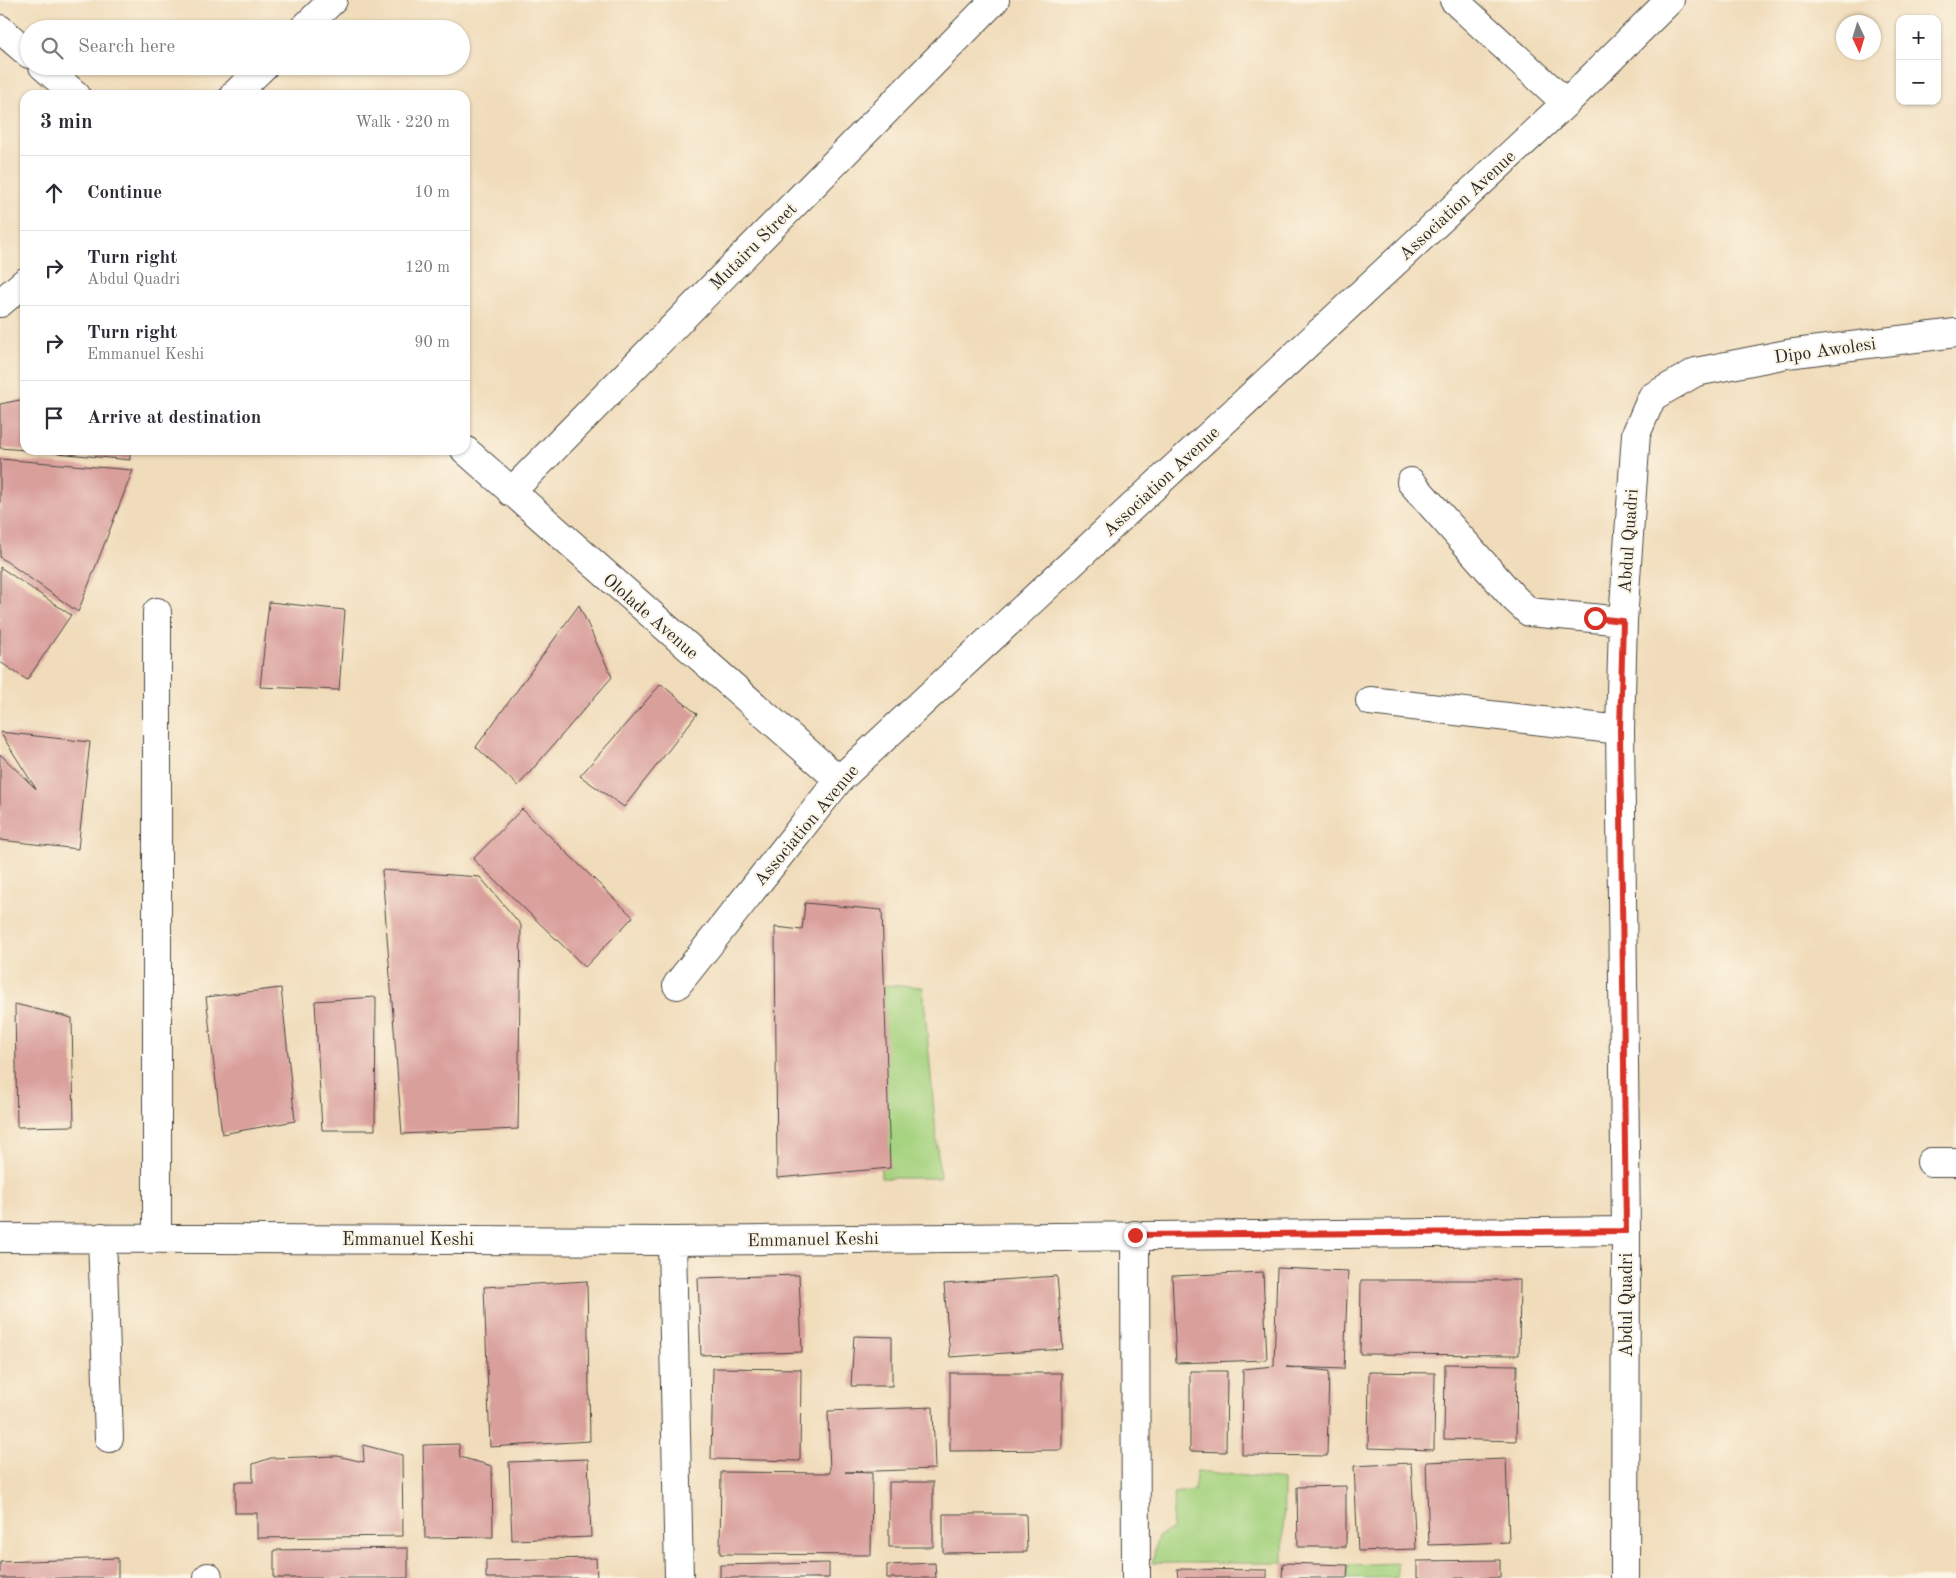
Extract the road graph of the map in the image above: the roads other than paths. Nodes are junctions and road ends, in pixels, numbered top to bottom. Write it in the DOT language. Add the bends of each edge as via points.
graph roads {
  1 [pos="333,0"];
  2 [pos="996,0"];
  3 [pos="1454,0"];
  4 [pos="1670,0"];
  5 [pos="312,20"];
  6 [pos="0,29"];
  7 [pos="20,46"];
  8 [pos="53,75"];
  9 [pos="255,75"];
  10 [pos="70,90"];
  11 [pos="239,90"];
  12 [pos="1566,103"];
  13 [pos="20,286"];
  14 [pos="0,304"];
  15 [pos="1956,333"];
  16 [pos="1696,372"];
  17 [pos="470,455"];
  18 [pos="1410,482"];
  19 [pos="511,492"];
  20 [pos="157,612"];
  21 [pos="1623,621"];
  22 [pos="1370,701"];
  23 [pos="1620,730"];
  24 [pos="839,780"];
  25 [pos="677,985"];
  26 [pos="1626,1231"];
  27 [pos="1135,1235"];
  28 [pos="102,1237"];
  29 [pos="157,1237"];
  30 [pos="0,1238"];
  31 [pos="672,1241"];
  32 [pos="109,1438"];
  33 [pos="679,1578"];
  34 [pos="1136,1578"];
  35 [pos="1625,1578"];
  1 -- 5 [label="street"];
  2 -- 19 [label="street, Mutairu Street"];
  3 -- 12 [label="street"];
  4 -- 12 [label="street, Association Avenue"];
  6 -- 7 [label="street"];
  8 -- 10 [label="street"];
  9 -- 11 [label="street"];
  12 -- 24 [label="street, Association Avenue"];
  13 -- 14 [label="street"];
  15 -- 16 [label="street, Dipo Awolesi" via="1787,354"];
  16 -- 21 [label="street, Abdul Quadri" via="1652,397 1636,434"];
  17 -- 19 [label="street, Ololade Avenue"];
  18 -- 21 [label="street" via="1529,612"];
  19 -- 24 [label="street, Ololade Avenue"];
  20 -- 29 [label="street"];
  21 -- 23 [label="street, Abdul Quadri"];
  22 -- 23 [label="street"];
  23 -- 26 [label="street, Abdul Quadri"];
  24 -- 25 [label="street, Association Avenue"];
  26 -- 27 [label="street, Emmanuel Keshi"];
  26 -- 35 [label="street, Abdul Quadri"];
  27 -- 31 [label="street, Emmanuel Keshi"];
  27 -- 34 [label="street"];
  28 -- 29 [label="street, Emmanuel Keshi"];
  28 -- 30 [label="street, Emmanuel Keshi"];
  28 -- 32 [label="street"];
  29 -- 31 [label="street, Emmanuel Keshi"];
  31 -- 33 [label="street"];
}
